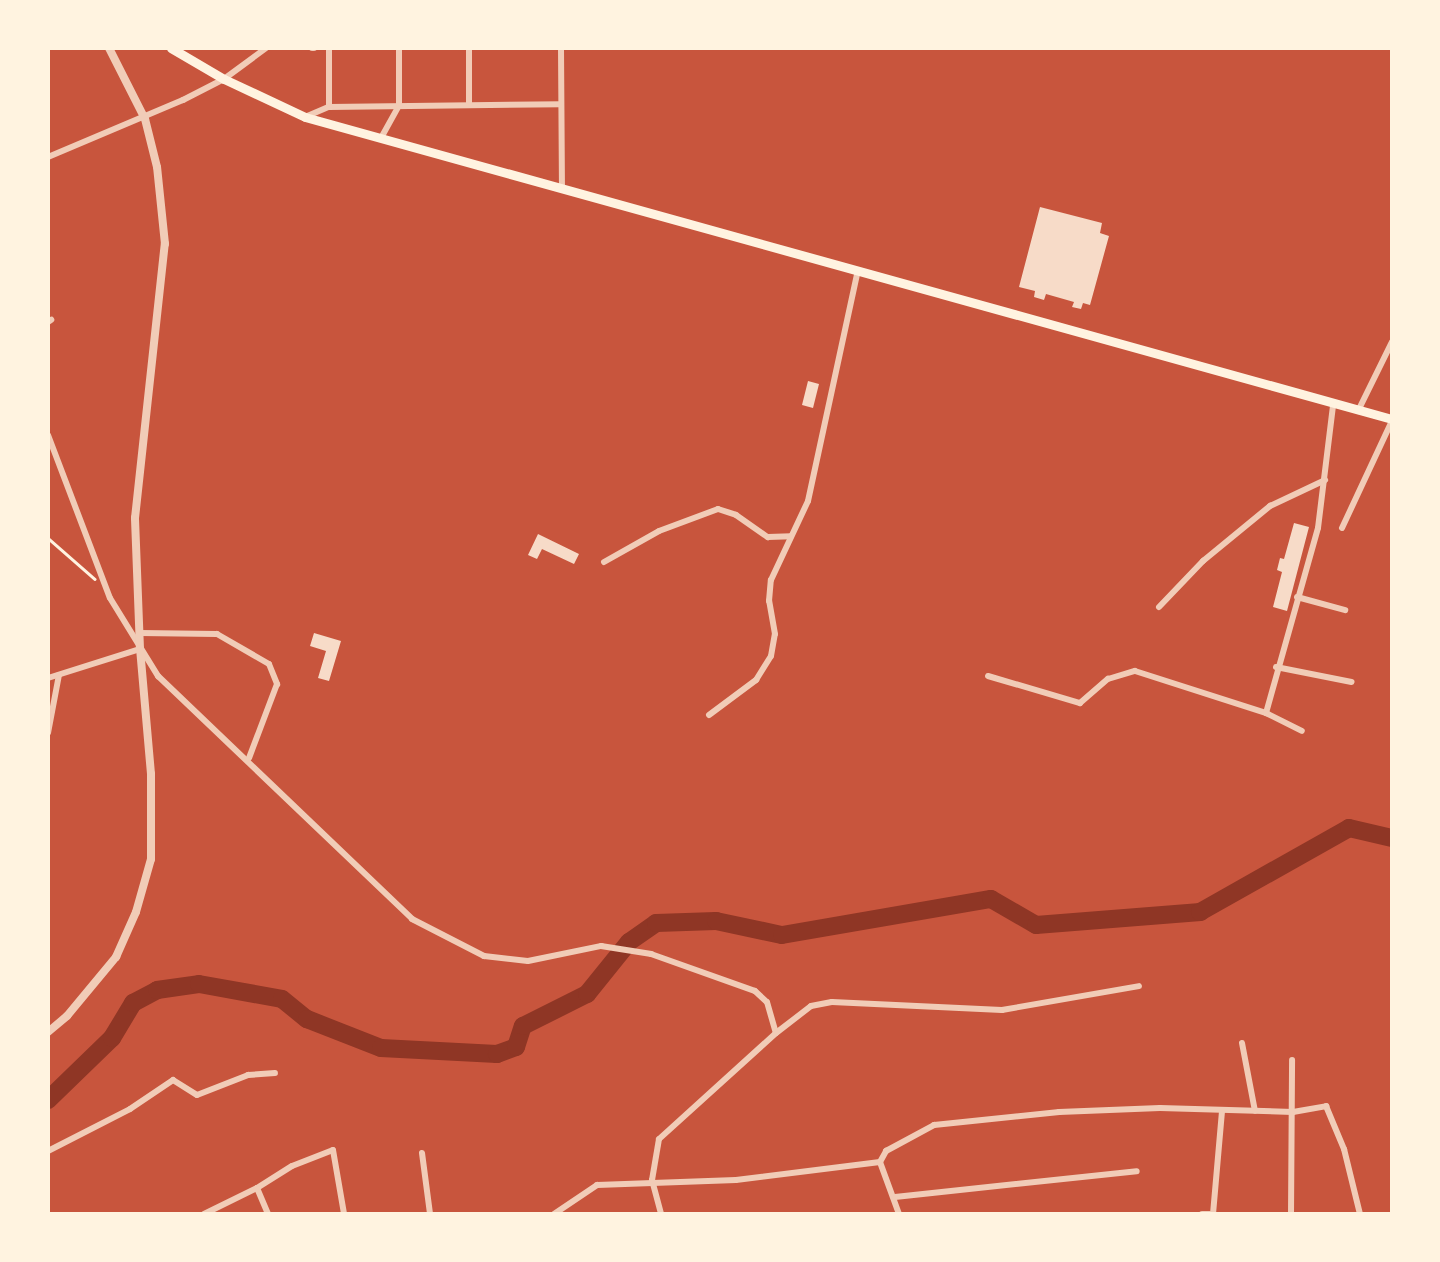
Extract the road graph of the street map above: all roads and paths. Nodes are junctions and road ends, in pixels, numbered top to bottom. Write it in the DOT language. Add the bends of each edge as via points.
graph roads {
  1 [pos="109,48"];
  2 [pos="171,48"];
  3 [pos="265,48"];
  4 [pos="329,48"];
  5 [pos="399,48"];
  6 [pos="469,48"];
  7 [pos="561,48"];
  8 [pos="224,79"];
  9 [pos="561,104"];
  10 [pos="399,106"];
  11 [pos="469,106"];
  12 [pos="329,107"];
  13 [pos="305,117"];
  14 [pos="145,119"];
  15 [pos="381,138"];
  16 [pos="48,157"];
  17 [pos="562,186"];
  18 [pos="858,269"];
  19 [pos="1392,342"];
  20 [pos="1333,404"];
  21 [pos="1358,412"];
  22 [pos="1392,420"];
  23 [pos="48,435"];
  24 [pos="1326,479"];
  25 [pos="1342,528"];
  26 [pos="792,536"];
  27 [pos="48,538"];
  28 [pos="604,562"];
  29 [pos="107,590"];
  30 [pos="1297,597"];
  31 [pos="1159,608"];
  32 [pos="1345,610"];
  33 [pos="140,633"];
  34 [pos="140,649"];
  35 [pos="1276,667"];
  36 [pos="59,674"];
  37 [pos="988,676"];
  38 [pos="48,678"];
  39 [pos="1352,682"];
  40 [pos="1266,713"];
  41 [pos="709,715"];
  42 [pos="1302,731"];
  43 [pos="48,733"];
  44 [pos="249,758"];
  45 [pos="1139,986"];
  46 [pos="48,1032"];
  47 [pos="776,1034"];
  48 [pos="1242,1042"];
  49 [pos="1292,1060"];
  50 [pos="275,1073"];
  51 [pos="1222,1112"];
  52 [pos="1255,1112"];
  53 [pos="1293,1112"];
  54 [pos="48,1151"];
  55 [pos="422,1153"];
  56 [pos="880,1162"];
  57 [pos="1137,1171"];
  58 [pos="652,1180"];
  59 [pos="257,1188"];
  60 [pos="895,1196"];
  61 [pos="204,1214"];
  62 [pos="268,1214"];
  63 [pos="344,1214"];
  64 [pos="430,1214"];
  65 [pos="554,1214"];
  66 [pos="661,1214"];
  67 [pos="899,1214"];
  68 [pos="1202,1214"];
  69 [pos="1214,1214"];
  70 [pos="1291,1214"];
  71 [pos="1360,1214"];
  1 -- 14 [label="street"];
  2 -- 8 [label="main road"];
  3 -- 8 [label="street"];
  4 -- 12 [label="street"];
  5 -- 10 [label="street"];
  6 -- 11 [label="street"];
  7 -- 9 [label="street"];
  8 -- 13 [label="main road"];
  8 -- 14 [label="street"];
  9 -- 11 [label="street"];
  9 -- 17 [label="street"];
  10 -- 11 [label="street"];
  10 -- 12 [label="street"];
  10 -- 15 [label="street"];
  12 -- 13 [label="street"];
  13 -- 15 [label="main road"];
  14 -- 16 [label="street"];
  14 -- 33 [label="street" via="165,244 135,518"];
  15 -- 17 [label="main road"];
  17 -- 18 [label="main road"];
  18 -- 20 [label="main road"];
  18 -- 26 [label="street" via="808,502"];
  19 -- 21 [label="street"];
  20 -- 21 [label="main road"];
  20 -- 24 [label="street"];
  21 -- 22 [label="main road"];
  22 -- 25 [label="street"];
  23 -- 29 [label="street"];
  24 -- 30 [label="street"];
  24 -- 31 [label="street" via="1270,506"];
  26 -- 28 [label="street" via="768,537 718,508"];
  26 -- 41 [label="street" via="769,594 775,620 771,656 756,680"];
  27 -- 29 [label="path"];
  29 -- 34 [label="street"];
  30 -- 32 [label="street"];
  30 -- 35 [label="street"];
  33 -- 34 [label="street"];
  33 -- 44 [label="street" via="217,634 269,664 277,684"];
  34 -- 36 [label="street"];
  34 -- 44 [label="street" via="158,676"];
  34 -- 46 [label="street" via="152,774 151,859 116,956"];
  35 -- 39 [label="street"];
  35 -- 40 [label="street"];
  36 -- 38 [label="street"];
  36 -- 43 [label="street"];
  37 -- 40 [label="street" via="1080,702 1108,680 1135,671"];
  40 -- 42 [label="street"];
  44 -- 47 [label="street" via="412,918 454,944 484,956 528,960 601,946 651,954 755,991 766,1002"];
  45 -- 47 [label="street" via="1002,1010 832,1002 811,1006"];
  47 -- 58 [label="street" via="659,1139"];
  48 -- 52 [label="street"];
  49 -- 53 [label="street"];
  50 -- 54 [label="street" via="248,1075 197,1095 173,1080"];
  51 -- 52 [label="street"];
  51 -- 56 [label="street" via="1058,1112 934,1124 886,1151"];
  51 -- 69 [label="street"];
  52 -- 53 [label="street"];
  53 -- 70 [label="street"];
  53 -- 71 [label="street" via="1329,1106"];
  55 -- 64 [label="street"];
  56 -- 58 [label="street" via="736,1180"];
  56 -- 60 [label="street"];
  57 -- 60 [label="street"];
  58 -- 65 [label="street" via="596,1185"];
  58 -- 66 [label="street"];
  59 -- 61 [label="street"];
  59 -- 62 [label="street"];
  59 -- 63 [label="street" via="333,1150"];
  60 -- 67 [label="street"];
  68 -- 69 [label="street"];
}
